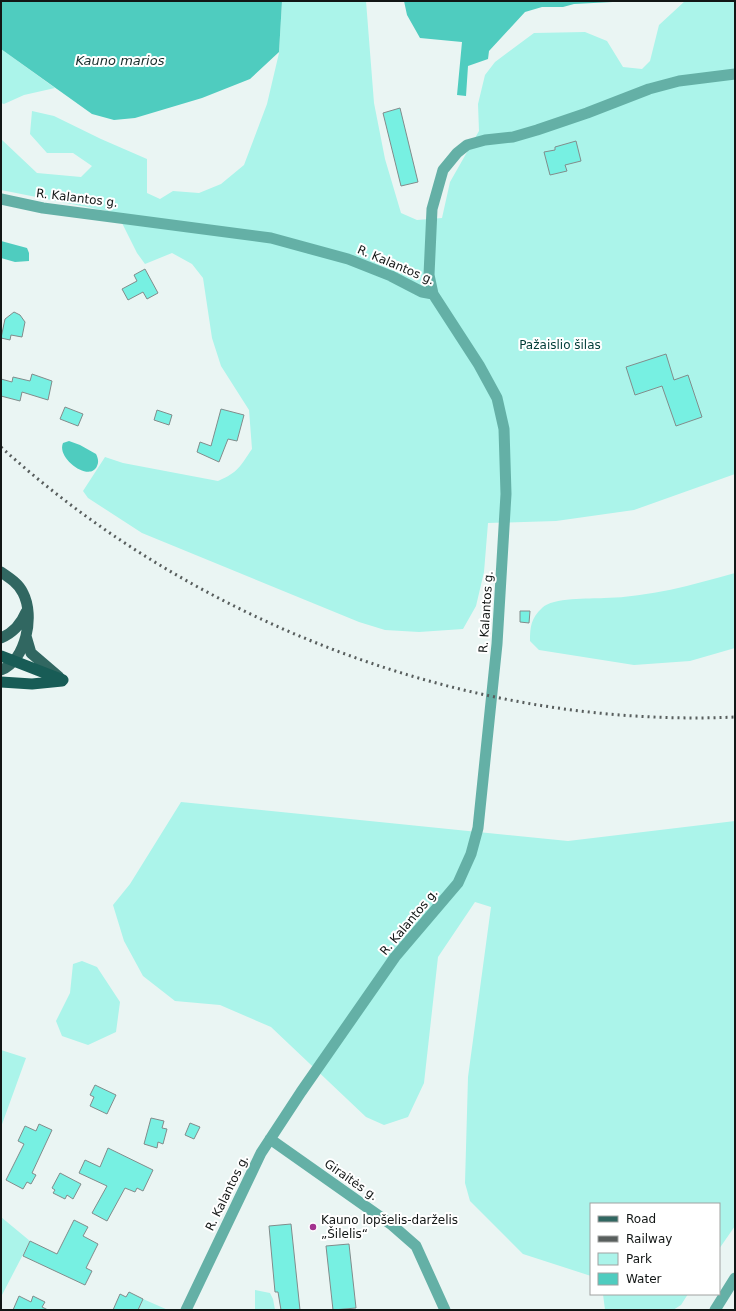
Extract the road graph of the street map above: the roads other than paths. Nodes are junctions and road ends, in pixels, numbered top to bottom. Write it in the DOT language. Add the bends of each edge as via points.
graph roads {
  1 [pos="735,74"];
  2 [pos="1,199"];
  3 [pos="433,294"];
  4 [pos="1,572"];
  5 [pos="27,610"];
  6 [pos="26,636"];
  7 [pos="1,638"];
  8 [pos="1,656"];
  9 [pos="13,660"];
  10 [pos="1,670"];
  11 [pos="63,680"];
  12 [pos="1,682"];
  13 [pos="270,1139"];
  14 [pos="735,1278"];
  15 [pos="186,1310"];
  16 [pos="445,1310"];
  17 [pos="716,1310"];
  1 -- 3 [label="street" via="648,88 587,114 537,130 467,145 443,170 432,208 429,275"];
  2 -- 3 [label="street, R. Kalantos g." via="43,208 271,238 348,259 422,292"];
  3 -- 13 [label="street, R. Kalantos g." via="457,328 497,398 504,429 506,494 497,644 478,828 471,854 458,883 395,957"];
  4 -- 5 [label="main road" via="18,585 26,601"];
  5 -- 6 [label="main road"];
  5 -- 7 [label="main road" via="14,630"];
  6 -- 9 [label="main road"];
  6 -- 11 [label="main road" via="31,653"];
  8 -- 9 [label="highway"];
  9 -- 10 [label="main road"];
  9 -- 11 [label="highway"];
  11 -- 12 [label="highway" via="32,684"];
  13 -- 15 [label="street, R. Kalantos g." via="250,1172"];
  13 -- 16 [label="street, Giraitės g." via="392,1225 416,1246"];
  14 -- 17 [label="street"];
}
